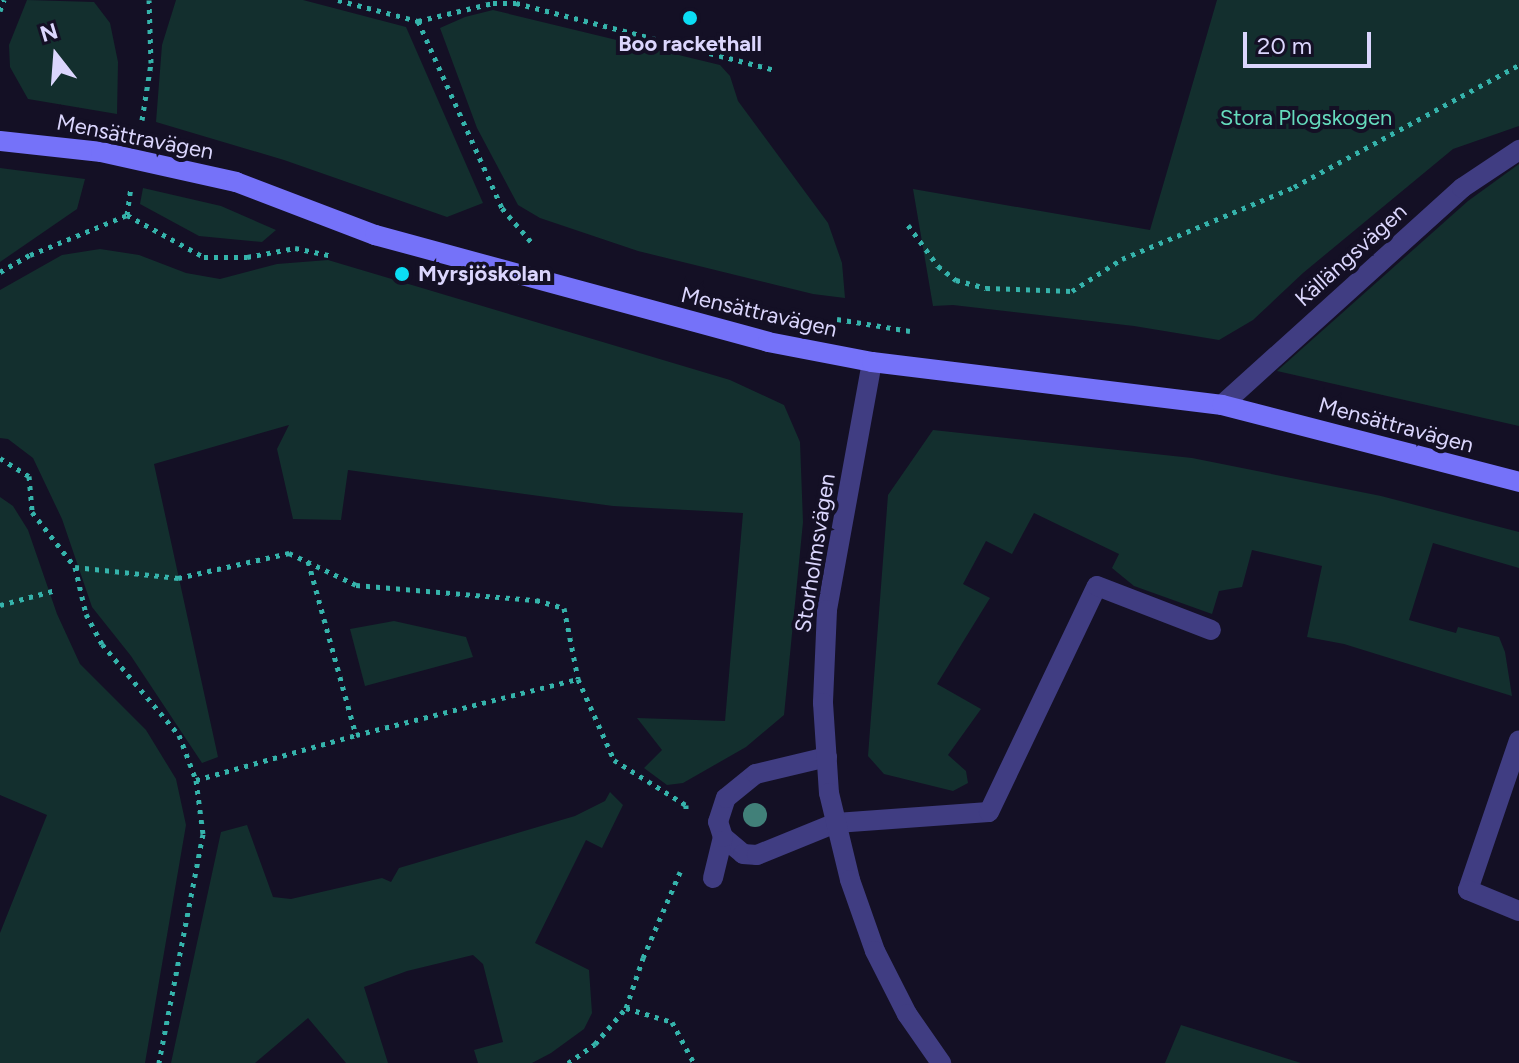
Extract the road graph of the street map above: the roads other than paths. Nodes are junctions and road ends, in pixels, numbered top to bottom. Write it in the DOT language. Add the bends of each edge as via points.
graph roads {
  1 [pos="0,141"];
  2 [pos="1519,150"];
  3 [pos="872,362"];
  4 [pos="1222,405"];
  5 [pos="1519,482"];
  6 [pos="1211,630"];
  7 [pos="1519,740"];
  8 [pos="827,757"];
  9 [pos="836,823"];
  10 [pos="723,837"];
  11 [pos="713,878"];
  12 [pos="1519,911"];
  13 [pos="941,1063"];
  1 -- 3 [label="street, Mensättravägen" via="101,152 236,182 375,235 768,342"];
  2 -- 4 [label="street, Källängsvägen" via="1462,188"];
  3 -- 4 [label="street, Mensättravägen"];
  3 -- 8 [label="street, Storholmsvägen" via="827,610"];
  4 -- 5 [label="street, Mensättravägen"];
  6 -- 9 [label="street" via="1097,586 989,812"];
  7 -- 12 [label="street" via="1468,890"];
  8 -- 9 [label="street, Storholmsvägen"];
  8 -- 10 [label="street" via="756,774 736,788 720,810"];
  9 -- 10 [label="street" via="757,855 743,854"];
  9 -- 13 [label="street, Storholmsvägen" via="875,951 907,1014"];
  10 -- 11 [label="street"];
}
